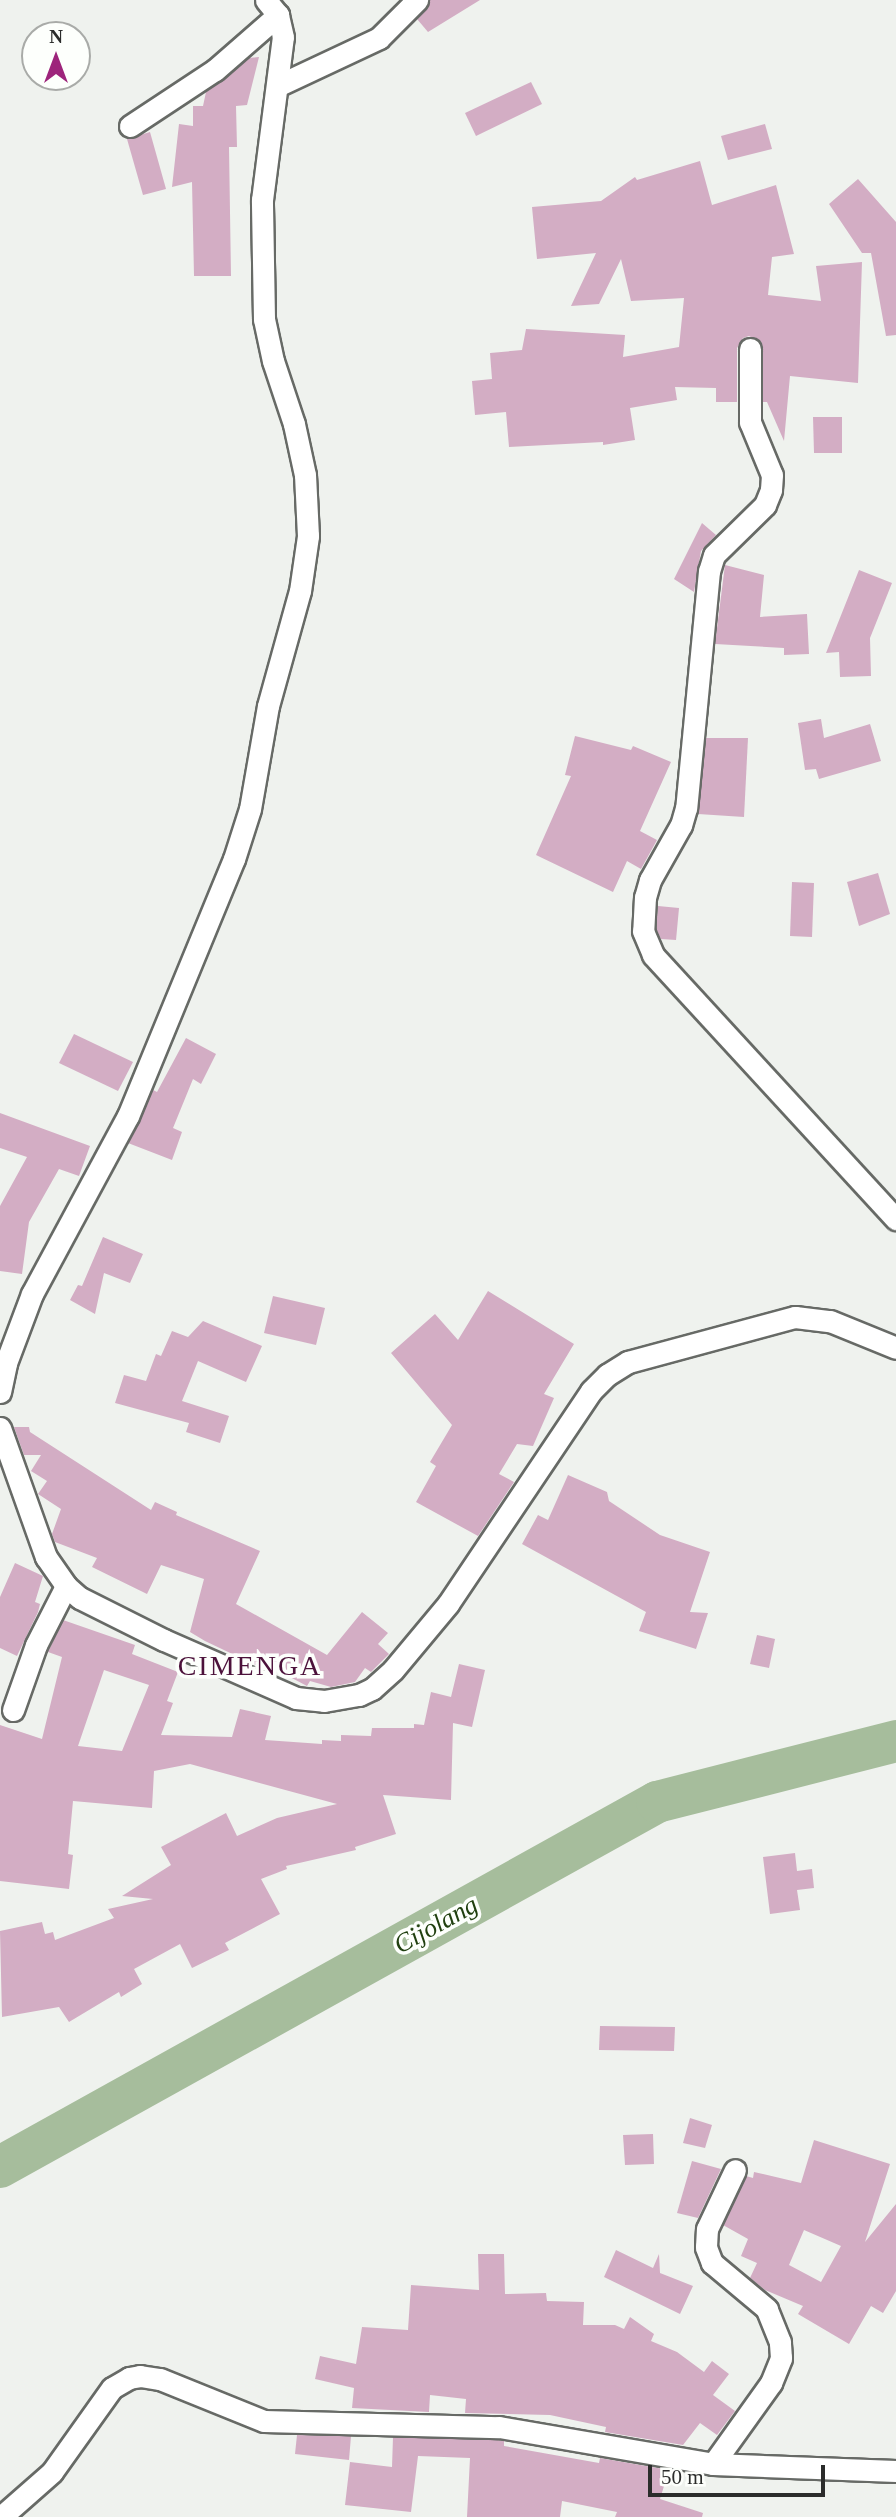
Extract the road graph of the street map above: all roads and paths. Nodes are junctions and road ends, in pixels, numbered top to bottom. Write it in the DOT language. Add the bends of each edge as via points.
graph roads {
  1 [pos="417,0"];
  2 [pos="272,7"];
  3 [pos="277,86"];
  4 [pos="130,126"];
  5 [pos="750,349"];
  6 [pos="896,1219"];
  7 [pos="896,1348"];
  8 [pos="0,1392"];
  9 [pos="0,1428"];
  10 [pos="66,1586"];
  11 [pos="13,1710"];
  12 [pos="735,2170"];
  13 [pos="713,2464"];
  14 [pos="896,2471"];
  15 [pos="1,2517"];
  1 -- 3 [label="street" via="385,33"];
  2 -- 3 [label="street" via="283,37"];
  2 -- 4 [label="street" via="215,70"];
  3 -- 8 [label="street" via="262,200 261,262 264,319 305,475 308,536 300,591 268,706 250,809 234,859 128,1116 32,1294"];
  5 -- 6 [label="street" via="750,422 772,475 771,489 765,505 714,555 709,571 686,808 650,880 643,931 653,955"];
  7 -- 10 [label="street" via="830,1321 795,1317 628,1362 607,1375 448,1604 393,1670 359,1695 324,1701 296,1698 164,1640 80,1598"];
  9 -- 10 [label="street" via="46,1557"];
  10 -- 11 [label="street" via="36,1645"];
  12 -- 13 [label="street" via="707,2229 706,2247 712,2263 767,2309 780,2342 780,2358 771,2383"];
  13 -- 14 [label="street"];
  13 -- 15 [label="street" via="516,2428 264,2421 160,2379 140,2376 111,2388 52,2472"];
}
